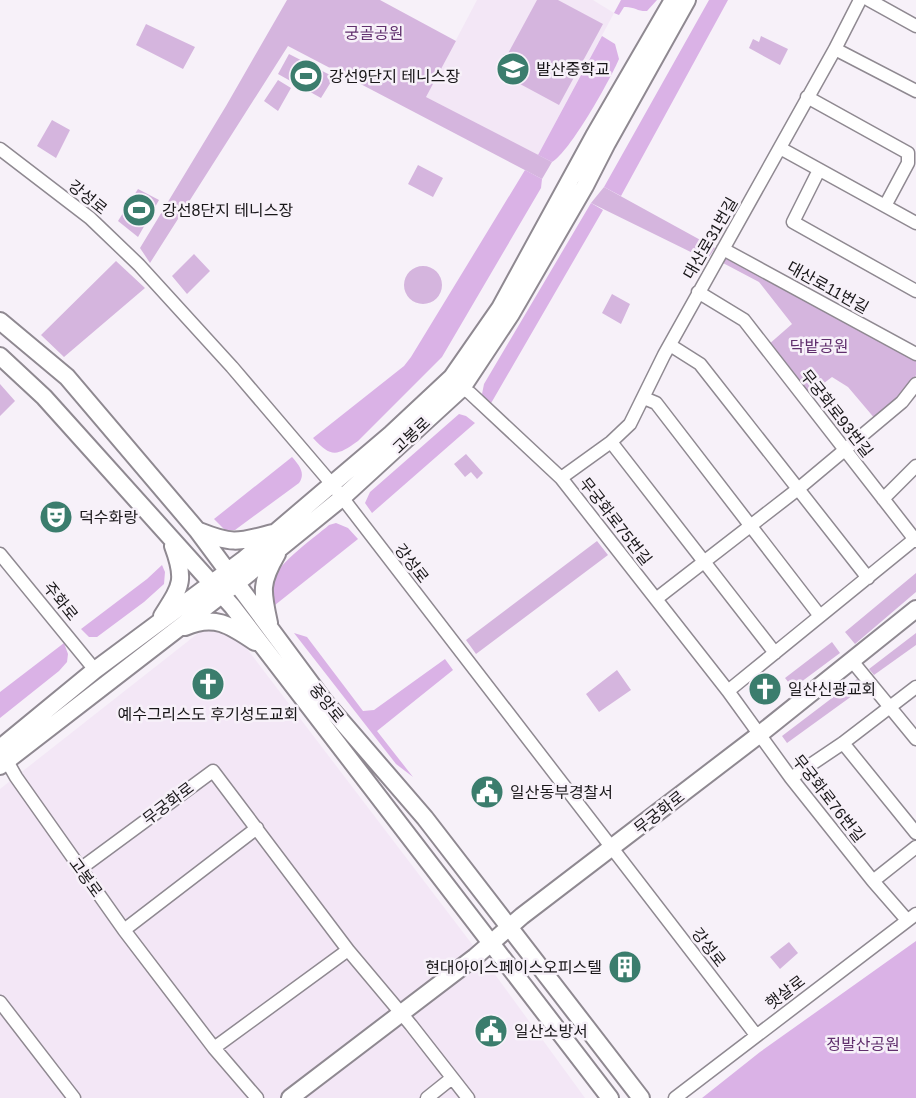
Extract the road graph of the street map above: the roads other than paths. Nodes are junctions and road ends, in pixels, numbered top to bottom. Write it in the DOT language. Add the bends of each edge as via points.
graph roads {
  1 [pos="673,0"];
  2 [pos="687,0"];
  3 [pos="860,0"];
  4 [pos="869,0"];
  5 [pos="916,26"];
  6 [pos="835,49"];
  7 [pos="916,91"];
  8 [pos="807,97"];
  9 [pos="780,148"];
  10 [pos="0,149"];
  11 [pos="819,170"];
  12 [pos="885,206"];
  13 [pos="916,223"];
  14 [pos="723,249"];
  15 [pos="916,291"];
  16 [pos="699,292"];
  17 [pos="0,321"];
  18 [pos="670,345"];
  19 [pos="916,354"];
  20 [pos="0,356"];
  21 [pos="916,384"];
  22 [pos="462,388"];
  23 [pos="644,398"];
  24 [pos="611,442"];
  25 [pos="845,450"];
  26 [pos="916,466"];
  27 [pos="561,478"];
  28 [pos="331,483"];
  29 [pos="798,489"];
  30 [pos="343,497"];
  31 [pos="883,499"];
  32 [pos="752,525"];
  33 [pos="197,530"];
  34 [pos="170,537"];
  35 [pos="278,540"];
  36 [pos="916,540"];
  37 [pos="0,554"];
  38 [pos="704,562"];
  39 [pos="233,577"];
  40 [pos="868,578"];
  41 [pos="217,589"];
  42 [pos="656,599"];
  43 [pos="916,609"];
  44 [pos="820,616"];
  45 [pos="164,628"];
  46 [pos="271,630"];
  47 [pos="265,649"];
  48 [pos="775,653"];
  49 [pos="852,661"];
  50 [pos="95,670"];
  51 [pos="916,687"];
  52 [pos="728,691"];
  53 [pos="891,706"];
  54 [pos="760,734"];
  55 [pos="916,739"];
  56 [pos="843,743"];
  57 [pos="2,758"];
  58 [pos="791,778"];
  59 [pos="257,828"];
  60 [pos="916,833"];
  61 [pos="916,846"];
  62 [pos="612,849"];
  63 [pos="80,869"];
  64 [pos="873,880"];
  65 [pos="912,917"];
  66 [pos="510,927"];
  67 [pos="124,930"];
  68 [pos="492,943"];
  69 [pos="348,950"];
  70 [pos="0,1002"];
  71 [pos="400,1012"];
  72 [pos="11,1016"];
  73 [pos="0,1025"];
  74 [pos="756,1035"];
  75 [pos="214,1048"];
  76 [pos="452,1078"];
  77 [pos="74,1098"];
  78 [pos="256,1098"];
  79 [pos="290,1098"];
  80 [pos="427,1098"];
  81 [pos="468,1098"];
  82 [pos="610,1098"];
  83 [pos="641,1098"];
  84 [pos="675,1098"];
  1 -- 28 [label="main road, 고봉로" via="500,308 452,377"];
  2 -- 22 [label="main road, 고봉로" via="511,314"];
  3 -- 6 [label="street, 대산로31번길"];
  4 -- 5 [label="street"];
  6 -- 7 [label="street"];
  6 -- 8 [label="street, 대산로31번길"];
  8 -- 9 [label="street, 대산로31번길"];
  8 -- 12 [label="street" via="908,153 908,163"];
  9 -- 11 [label="street"];
  9 -- 14 [label="street, 대산로31번길"];
  10 -- 28 [label="street, 강성로" via="90,218 139,265"];
  11 -- 12 [label="street"];
  11 -- 15 [label="street" via="794,222"];
  12 -- 13 [label="street"];
  14 -- 16 [label="street, 대산로31번길"];
  14 -- 19 [label="street, 대산로11번길"];
  16 -- 18 [label="street, 대산로31번길"];
  16 -- 25 [label="street, 무궁화로93번길" via="744,320"];
  17 -- 33 [label="main road, 중앙로" via="66,377"];
  18 -- 23 [label="street, 대산로31번길"];
  18 -- 29 [label="street" via="700,364"];
  20 -- 34 [label="main road, 중앙로" via="45,397"];
  21 -- 25 [label="street" via="902,402"];
  22 -- 27 [label="street, 무궁화로75번길"];
  22 -- 30 [label="main road, 고봉로"];
  23 -- 24 [label="street, 대산로31번길" via="630,424"];
  23 -- 32 [label="street" via="656,403"];
  24 -- 27 [label="street, 대산로31번길"];
  24 -- 38 [label="street"];
  25 -- 29 [label="street"];
  25 -- 31 [label="street, 무궁화로93번길"];
  26 -- 31 [label="street"];
  27 -- 42 [label="street, 무궁화로75번길"];
  28 -- 30 [label="street, 강성로"];
  28 -- 35 [label="main road, 고봉로"];
  29 -- 32 [label="street"];
  29 -- 40 [label="street"];
  30 -- 35 [label="main road, 고봉로"];
  30 -- 62 [label="street, 강성로"];
  31 -- 36 [label="street, 무궁화로93번길"];
  32 -- 38 [label="street"];
  32 -- 44 [label="street"];
  33 -- 35 [label="main road" via="234,542"];
  33 -- 39 [label="main road, 중앙로"];
  34 -- 41 [label="main road, 중앙로"];
  34 -- 45 [label="main road" via="182,576"];
  35 -- 39 [label="main road, 고봉로"];
  35 -- 46 [label="main road" via="263,585"];
  36 -- 40 [label="street, 무궁화로93번길"];
  37 -- 50 [label="street, 주화로"];
  38 -- 42 [label="street"];
  38 -- 48 [label="street"];
  39 -- 41 [label="main road, 고봉로"];
  39 -- 46 [label="main road, 중앙로"];
  40 -- 44 [label="street, 무궁화로93번길"];
  41 -- 45 [label="main road, 고봉로"];
  41 -- 47 [label="main road, 중앙로"];
  42 -- 52 [label="street, 무궁화로75번길"];
  43 -- 49 [label="main road, 무궁화로"];
  44 -- 48 [label="street"];
  45 -- 47 [label="main road" via="217,621"];
  45 -- 50 [label="main road, 고봉로"];
  45 -- 57 [label="main road, 고봉로"];
  46 -- 66 [label="main road, 중앙로" via="324,701 425,818"];
  47 -- 68 [label="main road, 중앙로"];
  48 -- 52 [label="street"];
  49 -- 53 [label="street"];
  49 -- 54 [label="main road, 무궁화로"];
  50 -- 57 [label="main road, 고봉로"];
  51 -- 53 [label="street"];
  52 -- 54 [label="street, 무궁화로75번길"];
  53 -- 55 [label="street"];
  53 -- 56 [label="street"];
  54 -- 58 [label="street, 무궁화로76번길"];
  54 -- 62 [label="main road, 무궁화로"];
  56 -- 58 [label="street"];
  56 -- 60 [label="street"];
  57 -- 63 [label="street, 고봉로"];
  58 -- 64 [label="street, 무궁화로76번길"];
  59 -- 63 [label="street, 무궁화로" via="213,771"];
  59 -- 67 [label="street"];
  59 -- 69 [label="street, 무궁화로"];
  61 -- 64 [label="street"];
  62 -- 66 [label="main road, 무궁화로"];
  62 -- 74 [label="street, 강성로"];
  63 -- 67 [label="street, 고봉로"];
  64 -- 65 [label="street, 무궁화로76번길"];
  65 -- 74 [label="street, 햇살로"];
  66 -- 68 [label="main road, 무궁화로"];
  66 -- 83 [label="main road, 중앙로"];
  67 -- 75 [label="street, 고봉로"];
  68 -- 71 [label="main road, 무궁화로"];
  68 -- 82 [label="main road, 중앙로"];
  69 -- 71 [label="street, 무궁화로"];
  69 -- 75 [label="street"];
  70 -- 72 [label="street"];
  71 -- 76 [label="street, 무궁화로"];
  71 -- 79 [label="main road, 무궁화로"];
  72 -- 73 [label="street"];
  72 -- 77 [label="street"];
  74 -- 84 [label="street, 햇살로"];
  75 -- 78 [label="street"];
  76 -- 80 [label="street"];
  76 -- 81 [label="street, 무궁화로"];
}
